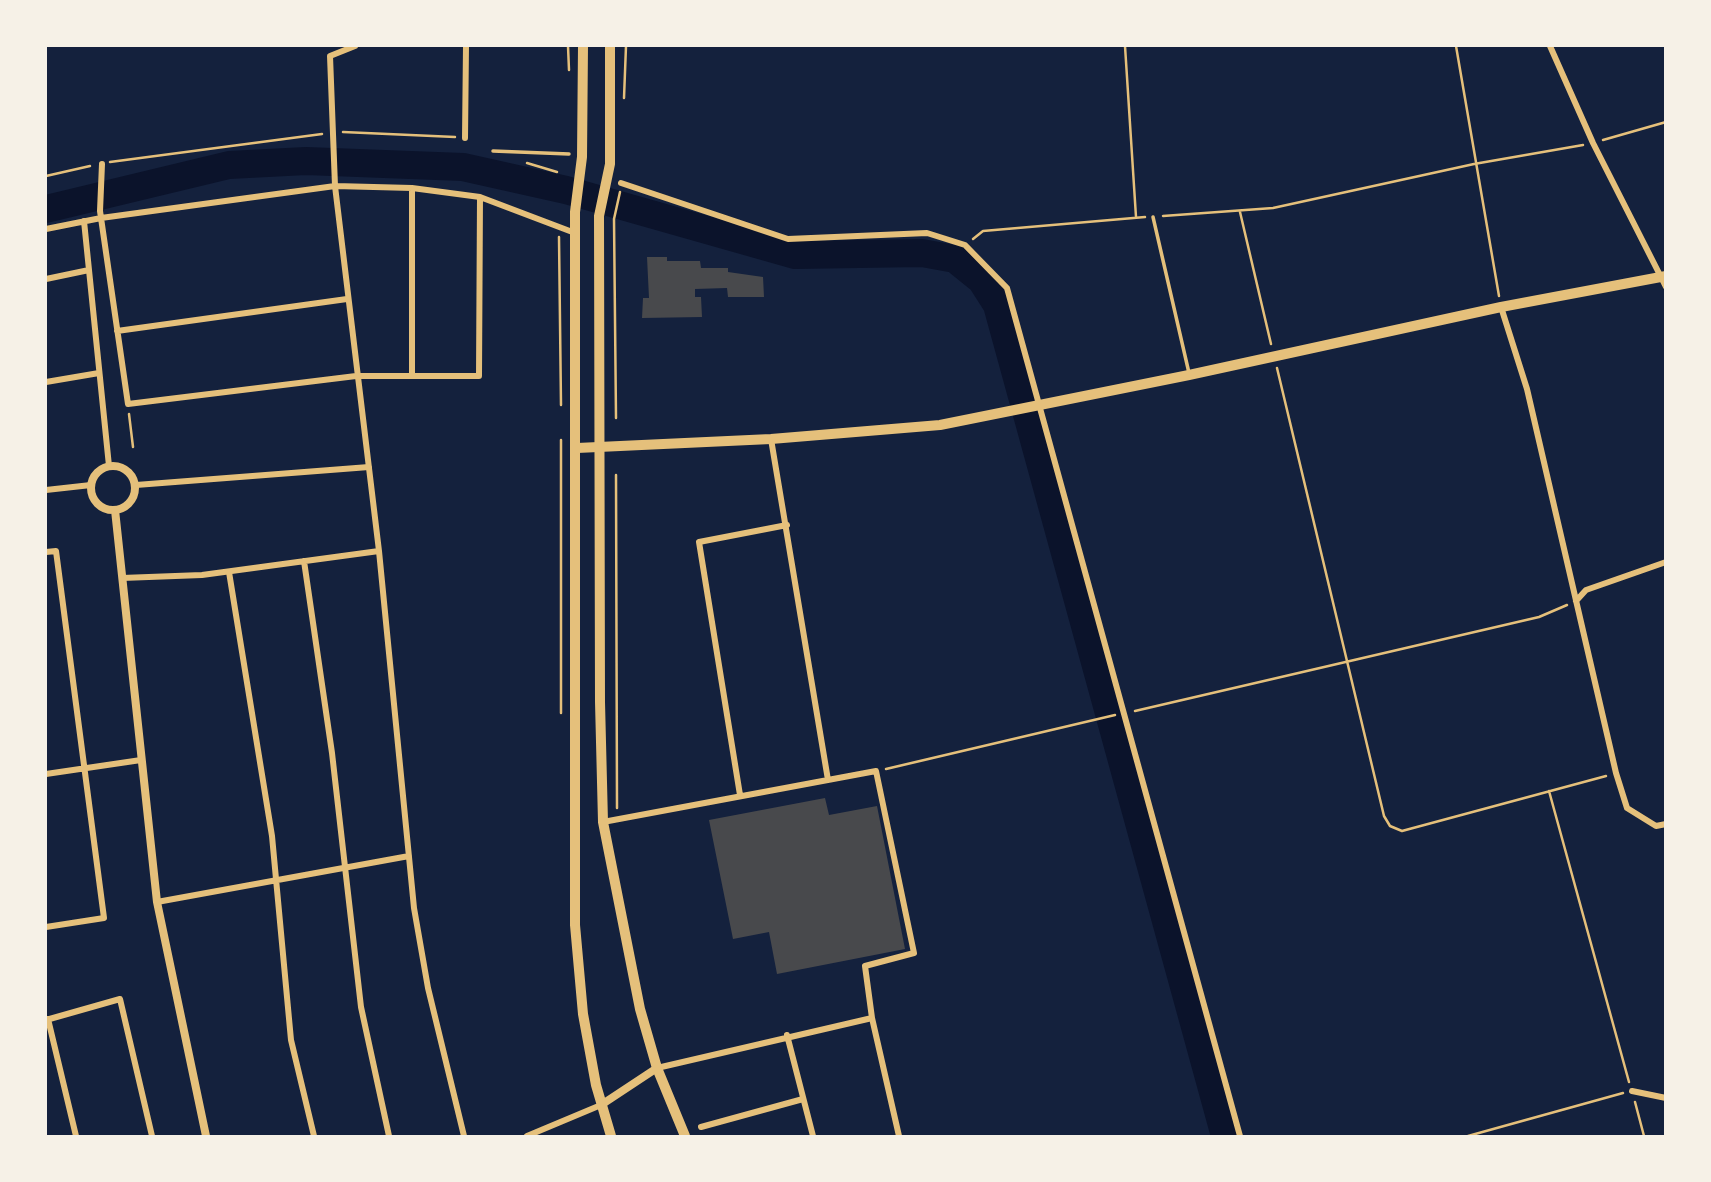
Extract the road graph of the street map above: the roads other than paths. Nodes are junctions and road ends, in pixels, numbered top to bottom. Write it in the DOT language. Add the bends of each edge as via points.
graph roads {
  1 [pos="355,46"];
  2 [pos="466,46"];
  3 [pos="583,46"];
  4 [pos="610,46"];
  5 [pos="1550,46"];
  6 [pos="465,138"];
  7 [pos="493,152"];
  8 [pos="569,155"];
  9 [pos="101,166"];
  10 [pos="335,182"];
  11 [pos="621,183"];
  12 [pos="412,188"];
  13 [pos="480,197"];
  14 [pos="101,214"];
  15 [pos="1153,217"];
  16 [pos="84,221"];
  17 [pos="46,229"];
  18 [pos="575,233"];
  19 [pos="89,270"];
  20 [pos="1663,276"];
  21 [pos="46,279"];
  22 [pos="1665,287"];
  23 [pos="347,299"];
  24 [pos="1501,307"];
  25 [pos="117,331"];
  26 [pos="99,373"];
  27 [pos="1189,375"];
  28 [pos="356,376"];
  29 [pos="412,376"];
  30 [pos="46,382"];
  31 [pos="1037,406"];
  32 [pos="771,439"];
  33 [pos="601,447"];
  34 [pos="577,448"];
  35 [pos="109,466"];
  36 [pos="369,467"];
  37 [pos="91,485"];
  38 [pos="136,485"];
  39 [pos="46,490"];
  40 [pos="115,510"];
  41 [pos="787,526"];
  42 [pos="379,551"];
  43 [pos="46,552"];
  44 [pos="304,561"];
  45 [pos="1665,562"];
  46 [pos="229,572"];
  47 [pos="122,578"];
  48 [pos="1576,601"];
  49 [pos="141,760"];
  50 [pos="85,768"];
  51 [pos="46,774"];
  52 [pos="828,780"];
  53 [pos="740,794"];
  54 [pos="603,822"];
  55 [pos="1665,824"];
  56 [pos="409,856"];
  57 [pos="343,867"];
  58 [pos="275,879"];
  59 [pos="157,902"];
  60 [pos="46,927"];
  61 [pos="872,1018"];
  62 [pos="47,1019"];
  63 [pos="787,1035"];
  64 [pos="657,1068"];
  65 [pos="1632,1091"];
  66 [pos="1665,1098"];
  67 [pos="803,1100"];
  68 [pos="601,1104"];
  69 [pos="701,1127"];
  70 [pos="76,1136"];
  71 [pos="152,1136"];
  72 [pos="206,1136"];
  73 [pos="314,1136"];
  74 [pos="389,1136"];
  75 [pos="464,1136"];
  76 [pos="527,1136"];
  77 [pos="611,1136"];
  78 [pos="685,1136"];
  79 [pos="813,1136"];
  80 [pos="899,1136"];
  81 [pos="1240,1136"];
  1 -- 10 [label="street" via="330,56"];
  2 -- 6 [label="street"];
  3 -- 18 [label="highway" via="582,157"];
  4 -- 33 [label="highway" via="610,164 599,216"];
  5 -- 20 [label="street" via="1593,143"];
  7 -- 8 [label="lane"];
  9 -- 14 [label="street"];
  10 -- 12 [label="street"];
  10 -- 14 [label="street"];
  10 -- 23 [label="street"];
  11 -- 31 [label="street" via="788,239 927,233 965,245 1007,288"];
  12 -- 13 [label="street"];
  12 -- 29 [label="street"];
  13 -- 18 [label="street"];
  13 -- 29 [label="street" via="479,376"];
  14 -- 16 [label="street"];
  14 -- 25 [label="street"];
  15 -- 27 [label="lane"];
  16 -- 17 [label="street"];
  16 -- 19 [label="street"];
  18 -- 34 [label="highway"];
  19 -- 21 [label="street"];
  19 -- 26 [label="street"];
  20 -- 22 [label="street"];
  20 -- 24 [label="main road"];
  23 -- 25 [label="street"];
  23 -- 28 [label="street"];
  24 -- 27 [label="main road"];
  24 -- 48 [label="street" via="1527,389"];
  25 -- 28 [label="street" via="128,404"];
  26 -- 30 [label="street"];
  26 -- 35 [label="street"];
  27 -- 31 [label="main road"];
  28 -- 29 [label="street"];
  28 -- 36 [label="street"];
  31 -- 32 [label="main road" via="940,425"];
  31 -- 81 [label="street"];
  32 -- 33 [label="main road"];
  32 -- 41 [label="street"];
  33 -- 34 [label="main road"];
  33 -- 54 [label="highway"];
  34 -- 68 [label="highway" via="575,925 583,1014"];
  35 -- 37 [label="street" via="97,473"];
  35 -- 38 [label="street" via="123,468"];
  36 -- 38 [label="street"];
  36 -- 42 [label="street"];
  37 -- 39 [label="street"];
  37 -- 40 [label="street" via="97,503"];
  38 -- 40 [label="street" via="133,499"];
  40 -- 47 [label="street"];
  41 -- 52 [label="street"];
  41 -- 53 [label="street" via="699,542"];
  42 -- 44 [label="street"];
  42 -- 56 [label="street"];
  43 -- 50 [label="street" via="56,551"];
  44 -- 46 [label="street"];
  44 -- 57 [label="street" via="332,753"];
  45 -- 48 [label="street" via="1586,590"];
  46 -- 47 [label="street"];
  46 -- 58 [label="street"];
  47 -- 49 [label="street"];
  48 -- 55 [label="street" via="1627,808 1656,826"];
  49 -- 50 [label="street"];
  49 -- 59 [label="street"];
  50 -- 51 [label="street"];
  50 -- 60 [label="street" via="104,918"];
  52 -- 53 [label="street"];
  52 -- 61 [label="street" via="876,771 914,953 865,966"];
  53 -- 54 [label="street"];
  54 -- 64 [label="highway" via="619,915"];
  56 -- 57 [label="street"];
  56 -- 75 [label="street" via="428,988"];
  57 -- 58 [label="street"];
  57 -- 74 [label="street" via="361,1007"];
  58 -- 59 [label="street"];
  58 -- 73 [label="street" via="291,1040"];
  59 -- 72 [label="street"];
  61 -- 63 [label="street"];
  61 -- 80 [label="street"];
  62 -- 70 [label="street"];
  62 -- 71 [label="street" via="120,999"];
  63 -- 64 [label="street"];
  63 -- 67 [label="street"];
  64 -- 68 [label="street"];
  64 -- 78 [label="highway"];
  65 -- 66 [label="street"];
  67 -- 69 [label="street"];
  67 -- 79 [label="street"];
  68 -- 76 [label="street"];
  68 -- 77 [label="highway"];
}
